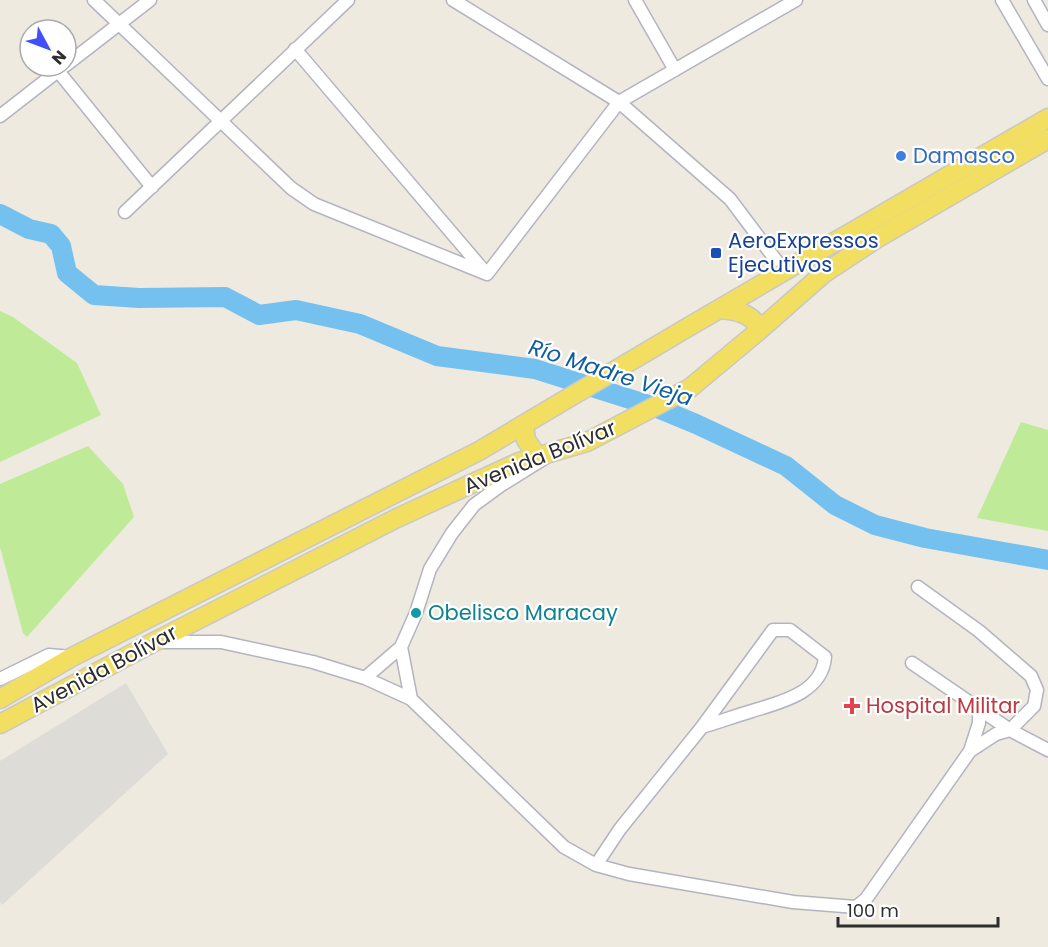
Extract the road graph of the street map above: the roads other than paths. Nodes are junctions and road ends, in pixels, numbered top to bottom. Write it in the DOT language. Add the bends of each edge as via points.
graph roads {
  1 [pos="94,0"];
  2 [pos="150,0"];
  3 [pos="348,0"];
  4 [pos="453,0"];
  5 [pos="635,0"];
  6 [pos="1002,0"];
  7 [pos="1034,0"];
  8 [pos="792,1"];
  9 [pos="119,24"];
  10 [pos="1048,25"];
  11 [pos="296,49"];
  12 [pos="78,55"];
  13 [pos="675,70"];
  14 [pos="49,78"];
  15 [pos="71,78"];
  16 [pos="1048,79"];
  17 [pos="619,102"];
  18 [pos="0,116"];
  19 [pos="1048,118"];
  20 [pos="222,121"];
  21 [pos="1048,139"];
  22 [pos="152,187"];
  23 [pos="125,212"];
  24 [pos="784,271"];
  25 [pos="487,274"];
  26 [pos="721,309"];
  27 [pos="758,331"];
  28 [pos="524,424"];
  29 [pos="546,454"];
  30 [pos="918,587"];
  31 [pos="154,642"];
  32 [pos="401,646"];
  33 [pos="72,657"];
  34 [pos="912,663"];
  35 [pos="365,678"];
  36 [pos="0,679"];
  37 [pos="0,699"];
  38 [pos="411,699"];
  39 [pos="979,709"];
  40 [pos="0,724"];
  41 [pos="702,727"];
  42 [pos="1010,729"];
  43 [pos="1048,750"];
  44 [pos="969,751"];
  45 [pos="596,865"];
  1 -- 9 [label="street"];
  2 -- 9 [label="street"];
  3 -- 11 [label="street"];
  4 -- 17 [label="street"];
  5 -- 13 [label="street"];
  6 -- 16 [label="street"];
  7 -- 10 [label="street"];
  8 -- 13 [label="street"];
  9 -- 12 [label="street"];
  9 -- 20 [label="street"];
  11 -- 20 [label="street"];
  11 -- 25 [label="street"];
  13 -- 17 [label="street"];
  14 -- 18 [label="street"];
  15 -- 22 [label="street"];
  17 -- 24 [label="street" via="730,199"];
  17 -- 25 [label="street"];
  19 -- 24 [label="main road, Avenida Bolívar"];
  20 -- 22 [label="street"];
  20 -- 25 [label="street" via="291,188 314,204"];
  21 -- 27 [label="main road, Avenida Bolívar" via="876,238 823,274"];
  22 -- 23 [label="street"];
  24 -- 26 [label="main road, Avenida Bolívar"];
  26 -- 27 [label="main road" via="752,317"];
  26 -- 28 [label="main road, Avenida Bolívar"];
  27 -- 29 [label="main road, Avenida Bolívar" via="690,388 587,442"];
  28 -- 29 [label="main road" via="525,440"];
  28 -- 33 [label="main road, Avenida Bolívar" via="479,452"];
  29 -- 31 [label="main road, Avenida Bolívar" via="519,462 397,518"];
  29 -- 32 [label="street" via="532,468 474,505 452,533 430,569"];
  30 -- 42 [label="street" via="979,631 1031,676 1037,690 1034,706"];
  31 -- 35 [label="street" via="220,642"];
  31 -- 40 [label="main road, Avenida Bolívar"];
  32 -- 35 [label="street"];
  32 -- 38 [label="street"];
  33 -- 36 [label="street" via="49,655"];
  33 -- 37 [label="main road, Avenida Bolívar"];
  34 -- 39 [label="street"];
  35 -- 38 [label="street"];
  38 -- 45 [label="street" via="564,847"];
  39 -- 42 [label="street"];
  39 -- 44 [label="street" via="979,723"];
  41 -- 41 [label="street" via="785,702 807,689 824,669 825,657 790,630 773,630"];
  41 -- 45 [label="street"];
  42 -- 43 [label="street"];
  42 -- 44 [label="street"];
  44 -- 45 [label="street" via="874,890 856,906 793,902"];
}
